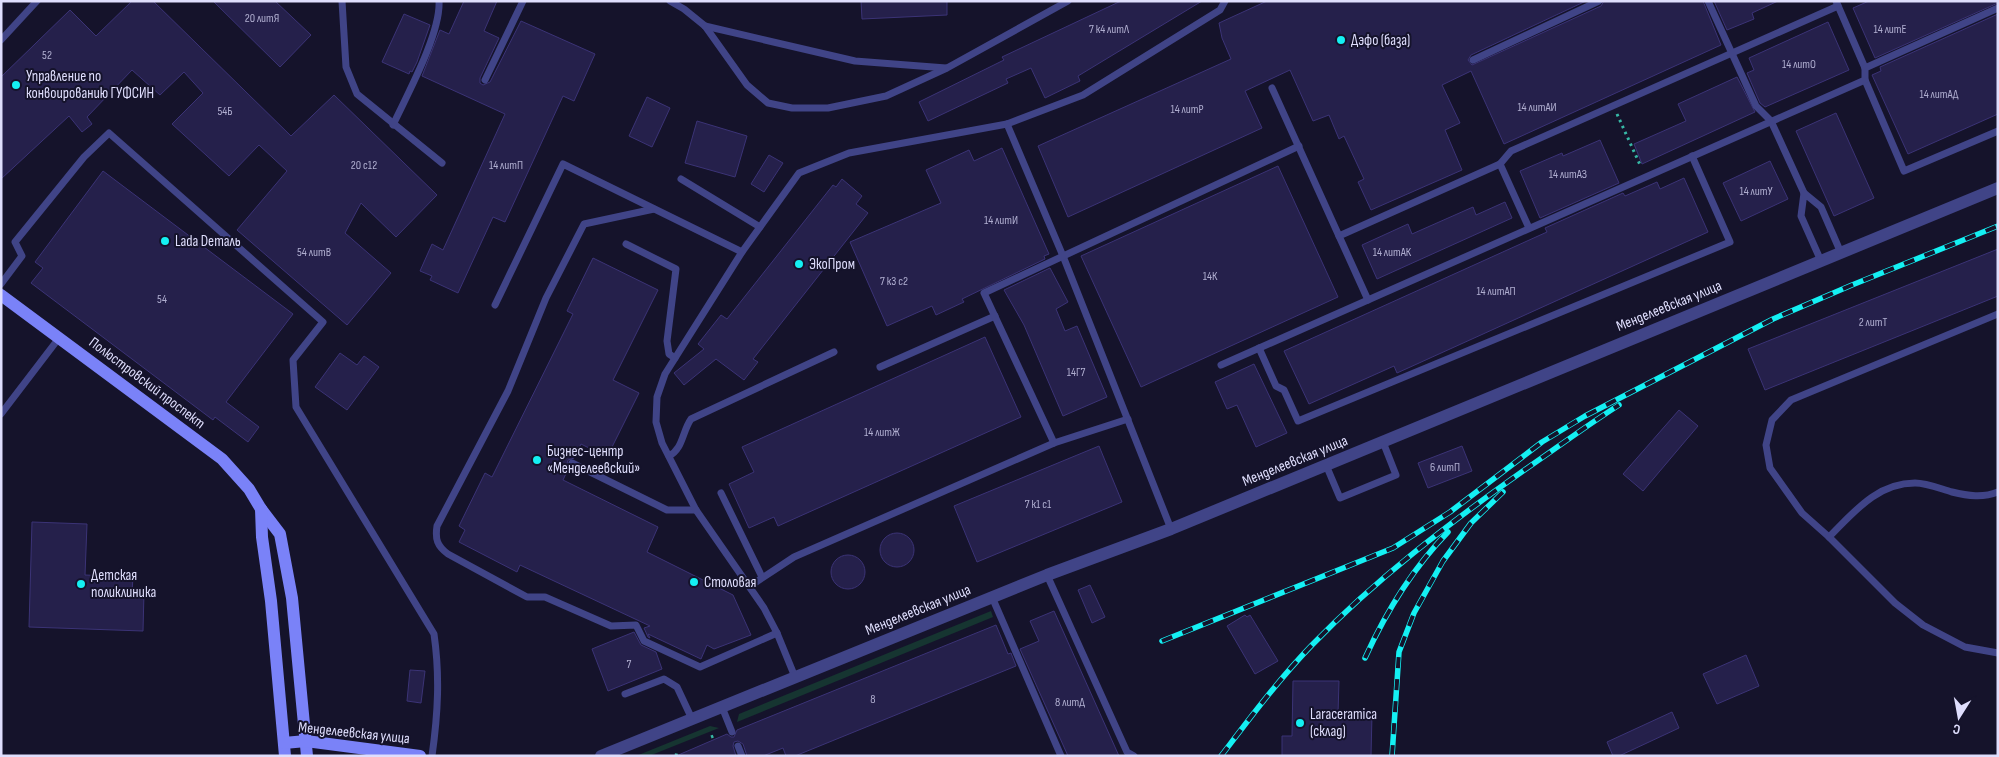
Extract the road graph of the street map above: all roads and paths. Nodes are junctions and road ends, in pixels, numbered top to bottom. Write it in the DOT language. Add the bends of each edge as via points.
graph roads {
  1 [pos="37,1"];
  2 [pos="342,1"];
  3 [pos="439,1"];
  4 [pos="523,1"];
  5 [pos="670,1"];
  6 [pos="1068,1"];
  7 [pos="1225,1"];
  8 [pos="1600,1"];
  9 [pos="1708,1"];
  10 [pos="1837,3"];
  11 [pos="1998,8"];
  12 [pos="705,26"];
  13 [pos="1,40"];
  14 [pos="1732,53"];
  15 [pos="1473,60"];
  16 [pos="947,68"];
  17 [pos="1865,68"];
  18 [pos="485,80"];
  19 [pos="1866,80"];
  20 [pos="1272,88"];
  21 [pos="1613,106"];
  22 [pos="1771,121"];
  23 [pos="1007,124"];
  24 [pos="393,125"];
  25 [pos="1998,131"];
  26 [pos="1299,146"];
  27 [pos="1692,156"];
  28 [pos="442,164"];
  29 [pos="1500,164"];
  30 [pos="1645,177"];
  31 [pos="682,179"];
  32 [pos="1998,188"];
  33 [pos="1804,193"];
  34 [pos="654,209"];
  35 [pos="760,227"];
  36 [pos="1529,228"];
  37 [pos="1340,236"];
  38 [pos="626,244"];
  39 [pos="742,252"];
  40 [pos="1841,253"];
  41 [pos="1063,256"];
  42 [pos="1821,261"];
  43 [pos="1,284"];
  44 [pos="1,295"];
  45 [pos="1368,300"];
  46 [pos="495,304"];
  47 [pos="1998,314"];
  48 [pos="995,316"];
  49 [pos="59,338"];
  50 [pos="1259,348"];
  51 [pos="834,352"];
  52 [pos="675,358"];
  53 [pos="1221,365"];
  54 [pos="880,367"];
  55 [pos="1,414"];
  56 [pos="1128,419"];
  57 [pos="1383,442"];
  58 [pos="1054,443"];
  59 [pos="668,456"];
  60 [pos="572,462"];
  61 [pos="1326,465"];
  62 [pos="1998,492"];
  63 [pos="721,493"];
  64 [pos="261,509"];
  65 [pos="696,510"];
  66 [pos="1171,530"];
  67 [pos="1829,537"];
  68 [pos="1047,575"];
  69 [pos="762,577"];
  70 [pos="750,586"];
  71 [pos="992,597"];
  72 [pos="777,633"];
  73 [pos="1998,653"];
  74 [pos="795,677"];
  75 [pos="625,694"];
  76 [pos="722,707"];
  77 [pos="692,719"];
  78 [pos="732,732"];
  79 [pos="716,735"];
  80 [pos="711,737"];
  81 [pos="306,741"];
  82 [pos="738,746"];
  83 [pos="284,749"];
  84 [pos="677,750"];
  85 [pos="307,756"];
  86 [pos="420,756"];
  87 [pos="432,756"];
  88 [pos="601,756"];
  89 [pos="676,756"];
  90 [pos="742,756"];
  91 [pos="1061,756"];
  92 [pos="1134,756"];
  1 -- 13 [label="lane"];
  2 -- 24 [label="lane" via="346,67 357,94"];
  3 -- 24 [label="lane" via="431,41"];
  4 -- 18 [label="lane"];
  5 -- 12 [label="lane"];
  6 -- 16 [label="lane"];
  7 -- 23 [label="lane" via="1220,10 1083,95"];
  8 -- 15 [label="lane"];
  9 -- 14 [label="lane"];
  10 -- 14 [label="lane"];
  10 -- 17 [label="lane"];
  11 -- 17 [label="lane"];
  12 -- 16 [label="lane" via="855,61"];
  12 -- 16 [label="lane" via="747,85 768,103 792,108 828,108 886,96"];
  14 -- 21 [label="lane"];
  14 -- 22 [label="lane" via="1756,106"];
  17 -- 19 [label="lane"];
  19 -- 22 [label="lane"];
  19 -- 25 [label="lane" via="1904,171"];
  20 -- 26 [label="lane"];
  21 -- 29 [label="lane" via="1511,151"];
  21 -- 30 [label="path"];
  22 -- 27 [label="lane"];
  22 -- 33 [label="lane"];
  23 -- 35 [label="lane" via="849,153 799,173"];
  23 -- 41 [label="lane"];
  24 -- 28 [label="lane"];
  26 -- 37 [label="lane"];
  26 -- 41 [label="lane"];
  27 -- 30 [label="lane"];
  27 -- 50 [label="lane" via="1730,242 1298,421 1284,390 1276,386"];
  29 -- 36 [label="lane"];
  29 -- 37 [label="lane"];
  30 -- 36 [label="lane"];
  31 -- 35 [label="lane"];
  32 -- 40 [label="street, Менделеевская улица"];
  33 -- 40 [label="lane" via="1821,207"];
  33 -- 42 [label="lane" via="1801,216"];
  34 -- 39 [label="lane"];
  34 -- 46 [label="lane" via="563,164"];
  34 -- 72 [label="lane" via="584,224 546,298 508,391 437,526 436,538 439,547 448,554 527,597 545,596 612,626 636,625 644,642 700,667"];
  35 -- 39 [label="lane"];
  36 -- 45 [label="lane"];
  37 -- 45 [label="lane"];
  38 -- 52 [label="lane" via="676,269 667,341 669,354"];
  39 -- 52 [label="lane"];
  40 -- 42 [label="street, Менделеевская улица"];
  41 -- 48 [label="lane" via="984,293"];
  41 -- 56 [label="lane"];
  42 -- 57 [label="street, Менделеевская улица"];
  43 -- 87 [label="lane" via="22,256 15,242 84,157 109,133 323,322 293,360 296,407 434,634 438,705"];
  44 -- 49 [label="main road, Полюстровский проспект"];
  45 -- 50 [label="lane"];
  47 -- 67 [label="lane" via="1791,400 1772,420 1766,444 1770,468 1802,513"];
  48 -- 54 [label="lane"];
  48 -- 58 [label="lane"];
  49 -- 55 [label="lane"];
  49 -- 64 [label="main road, Полюстровский проспект" via="222,460 249,489"];
  50 -- 53 [label="lane"];
  51 -- 59 [label="lane" via="692,419 685,428 680,446"];
  52 -- 59 [label="lane" via="657,397 656,422"];
  56 -- 58 [label="lane"];
  56 -- 66 [label="lane"];
  57 -- 61 [label="street, Менделеевская улица"];
  57 -- 61 [label="lane" via="1396,475 1340,498"];
  58 -- 69 [label="lane" via="794,556"];
  59 -- 65 [label="lane"];
  60 -- 65 [label="lane" via="667,510"];
  61 -- 66 [label="street, Менделеевская улица"];
  62 -- 67 [label="lane" via="1989,496 1969,496 1916,483 1890,486 1867,499"];
  63 -- 69 [label="lane"];
  64 -- 81 [label="main road, Полюстровский проспект" via="280,534 286,560"];
  64 -- 83 [label="main road, Полюстровский проспект"];
  65 -- 70 [label="lane"];
  66 -- 68 [label="street, Менделеевская улица"];
  67 -- 73 [label="lane" via="1895,603 1923,625 1965,648"];
  68 -- 71 [label="street, Менделеевская улица"];
  68 -- 92 [label="lane" via="1127,752"];
  69 -- 70 [label="lane"];
  70 -- 72 [label="lane"];
  71 -- 74 [label="street, Менделеевская улица"];
  71 -- 91 [label="lane"];
  72 -- 74 [label="lane"];
  74 -- 76 [label="street, Менделеевская улица"];
  75 -- 77 [label="lane" via="664,679 678,688"];
  76 -- 77 [label="street, Менделеевская улица"];
  76 -- 78 [label="lane"];
  77 -- 88 [label="street, Менделеевская улица"];
  79 -- 80 [label="path"];
  81 -- 83 [label="main road, Менделеевская улица"];
  81 -- 85 [label="main road, Полюстровский проспект"];
  81 -- 86 [label="main road, Менделеевская улица"];
  82 -- 90 [label="lane"];
  84 -- 89 [label="path"];
}
